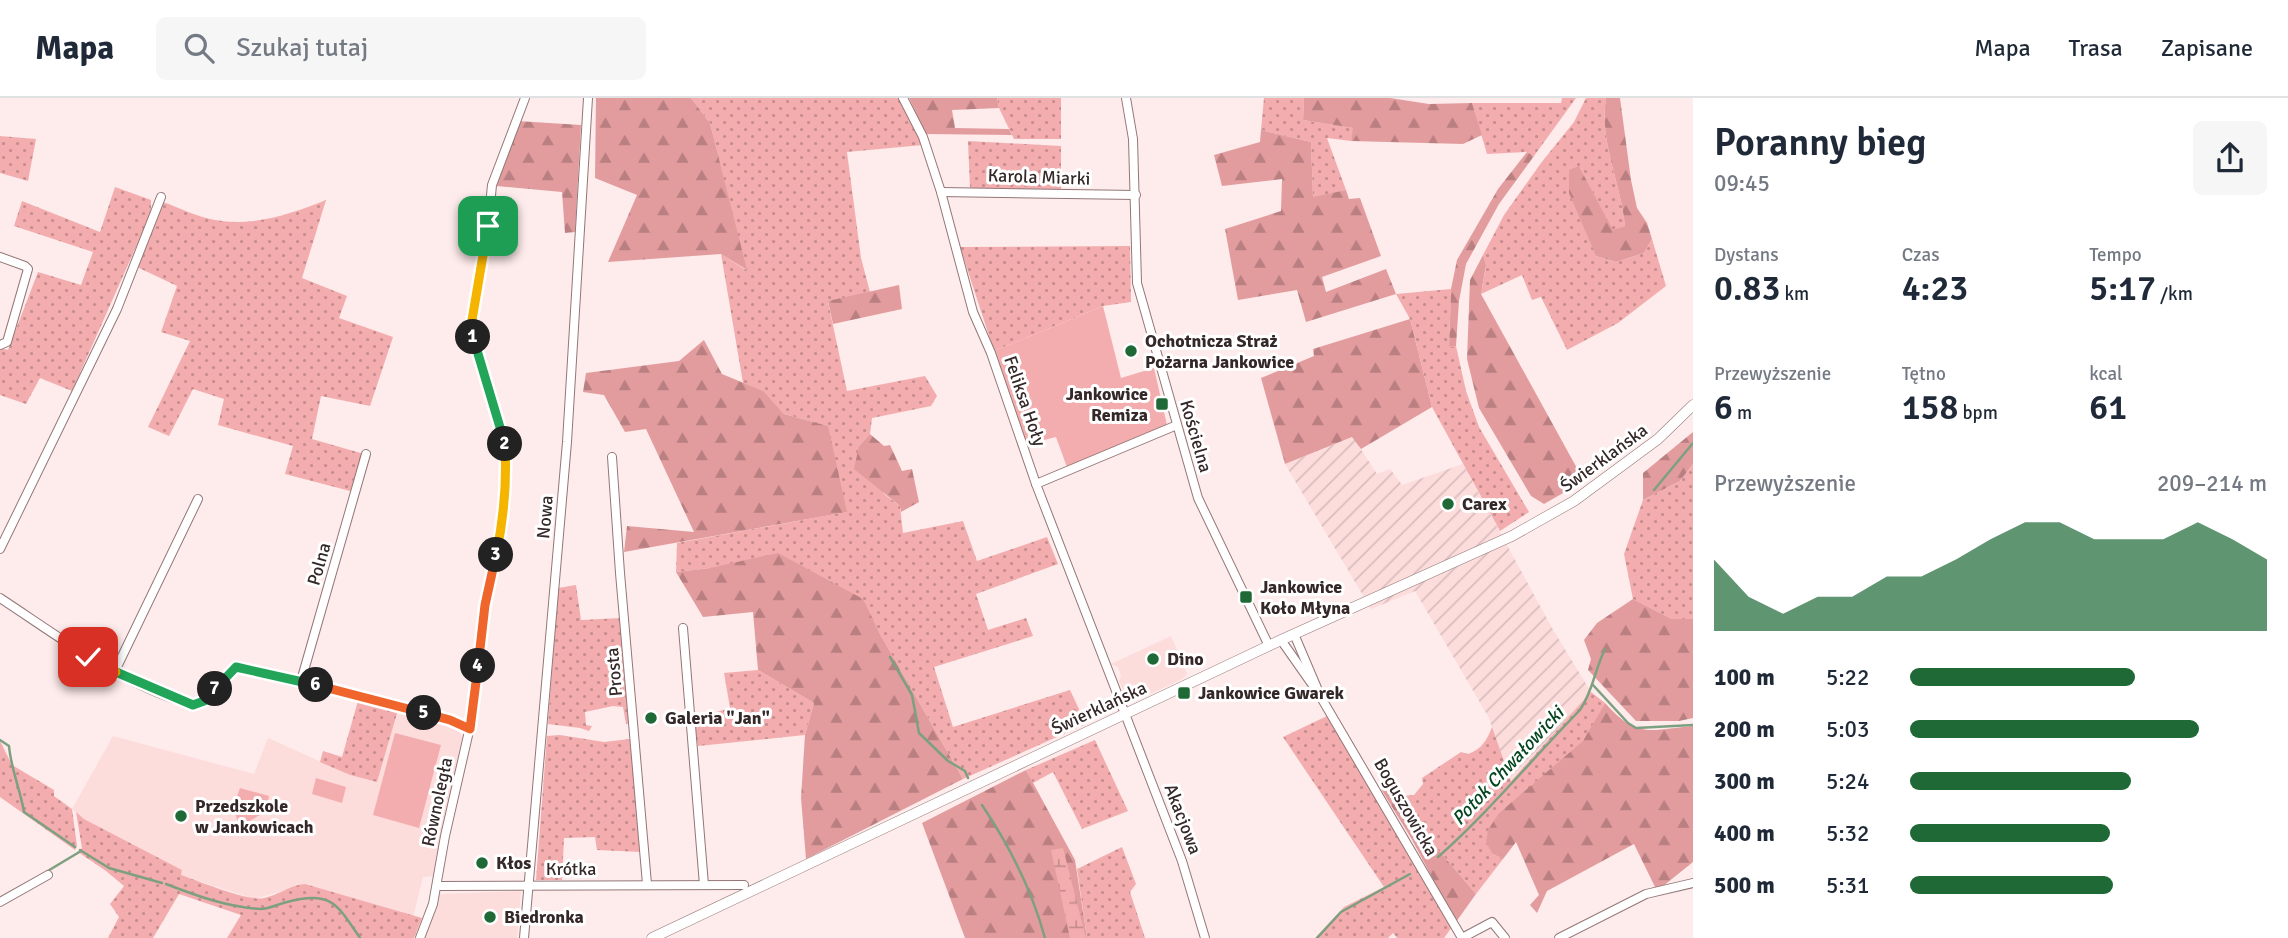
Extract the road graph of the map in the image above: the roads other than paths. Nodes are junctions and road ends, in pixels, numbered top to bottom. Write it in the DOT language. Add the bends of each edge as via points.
graph roads {
  1 [pos="525,98"];
  2 [pos="588,98"];
  3 [pos="903,98"];
  4 [pos="1126,98"];
  5 [pos="941,192"];
  6 [pos="1136,195"];
  7 [pos="161,197"];
  8 [pos="0,257"];
  9 [pos="0,345"];
  10 [pos="1693,405"];
  11 [pos="1177,425"];
  12 [pos="366,454"];
  13 [pos="612,457"];
  14 [pos="1037,484"];
  15 [pos="198,499"];
  16 [pos="0,549"];
  17 [pos="0,598"];
  18 [pos="683,628"];
  19 [pos="1294,634"];
  20 [pos="1280,640"];
  21 [pos="1269,646"];
  22 [pos="115,671"];
  23 [pos="301,681"];
  24 [pos="1319,694"];
  25 [pos="1126,713"];
  26 [pos="470,729"];
  27 [pos="48,875"];
  28 [pos="1693,883"];
  29 [pos="647,884"];
  30 [pos="528,885"];
  31 [pos="704,885"];
  32 [pos="744,885"];
  33 [pos="437,886"];
  34 [pos="0,902"];
  35 [pos="420,938"];
  36 [pos="524,938"];
  37 [pos="652,938"];
  38 [pos="1205,938"];
  39 [pos="1505,938"];
  40 [pos="1559,938"];
  1 -- 26 [label="street, Równoległa" via="492,185 472,320 473,337 503,432 507,470 505,509 485,605"];
  2 -- 30 [label="street, Nowa" via="569,417"];
  3 -- 5 [label="street, Feliksa Hoły" via="923,137"];
  4 -- 6 [label="street, Kościelna"];
  5 -- 6 [label="street, Karola Miarki"];
  5 -- 14 [label="street, Feliksa Hoły" via="973,312"];
  6 -- 11 [label="street, Kościelna" via="1137,283"];
  7 -- 16 [label="street" via="117,309"];
  8 -- 9 [label="street" via="29,269 7,342"];
  10 -- 19 [label="main road, Świerklańska" via="1658,439 1574,501 1512,536"];
  11 -- 14 [label="street"];
  11 -- 21 [label="street, Kościelna" via="1198,498"];
  12 -- 23 [label="street, Polna"];
  13 -- 29 [label="street, Prosta"];
  14 -- 25 [label="street, Feliksa Hoły"];
  15 -- 22 [label="street"];
  17 -- 22 [label="street"];
  18 -- 31 [label="street"];
  19 -- 20 [label="main road, Świerklańska"];
  19 -- 24 [label="street, Boguszowicka"];
  20 -- 21 [label="main road, Świerklańska"];
  20 -- 24 [label="street, Boguszowicka"];
  21 -- 25 [label="main road, Świerklańska"];
  22 -- 23 [label="street" via="193,705 204,701 236,667"];
  23 -- 26 [label="street"];
  24 -- 39 [label="street, Boguszowicka" via="1462,938 1492,922"];
  25 -- 37 [label="main road, Świerklańska"];
  25 -- 38 [label="street, Akacjowa" via="1182,861"];
  26 -- 33 [label="street, Równoległa"];
  27 -- 34 [label="street"];
  28 -- 40 [label="street" via="1646,894"];
  29 -- 30 [label="street, Krótka"];
  29 -- 31 [label="street, Krótka"];
  30 -- 33 [label="street, Krótka"];
  30 -- 36 [label="street, Nowa"];
  31 -- 32 [label="street, Krótka"];
  33 -- 35 [label="street, Równoległa"];
}
